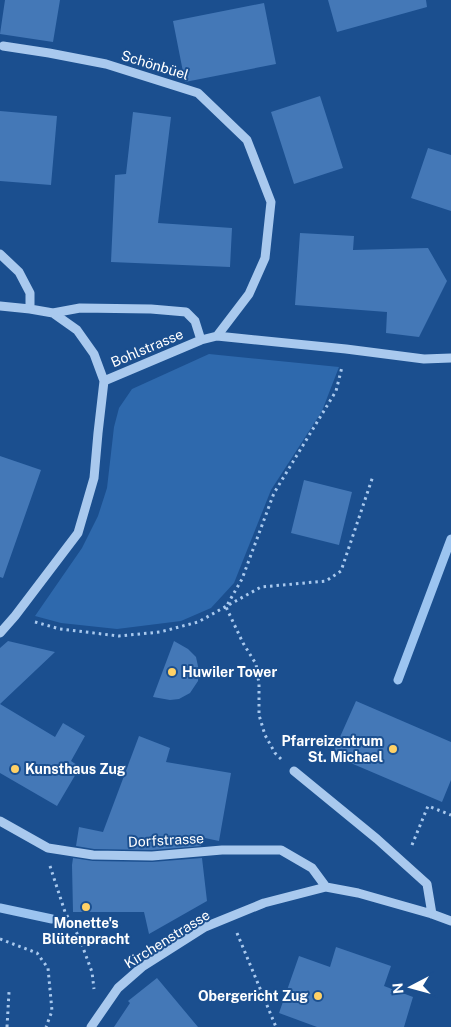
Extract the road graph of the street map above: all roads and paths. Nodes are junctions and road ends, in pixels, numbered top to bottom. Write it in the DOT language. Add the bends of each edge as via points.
graph roads {
  1 [pos="2,46"];
  2 [pos="0,254"];
  3 [pos="0,306"];
  4 [pos="30,309"];
  5 [pos="53,313"];
  6 [pos="217,336"];
  7 [pos="201,340"];
  8 [pos="346,349"];
  9 [pos="451,358"];
  10 [pos="104,380"];
  11 [pos="373,476"];
  12 [pos="226,607"];
  13 [pos="15,616"];
  14 [pos="0,633"];
  15 [pos="294,771"];
  16 [pos="451,815"];
  17 [pos="0,821"];
  18 [pos="411,846"];
  19 [pos="48,848"];
  20 [pos="326,887"];
  21 [pos="432,914"];
  22 [pos="230,917"];
  23 [pos="451,921"];
  24 [pos="0,939"];
  25 [pos="8,992"];
  26 [pos="98,1017"];
  27 [pos="7,1027"];
  28 [pos="46,1027"];
  29 [pos="91,1027"];
  30 [pos="276,1027"];
  1 -- 6 [label="street, Schönbüel" via="106,64 198,93 247,140 271,202 265,258 249,294"];
  2 -- 4 [label="street" via="19,272 30,293"];
  3 -- 4 [label="street"];
  4 -- 5 [label="street"];
  5 -- 7 [label="street" via="80,308 186,312 195,321"];
  5 -- 10 [label="street" via="77,330 94,354"];
  6 -- 7 [label="street, Bohlstrasse"];
  6 -- 8 [label="street, Bohlstrasse"];
  7 -- 10 [label="street, Bohlstrasse"];
  8 -- 9 [label="street, Bohlstrasse" via="424,359"];
  8 -- 12 [label="path" via="336,391 274,493 242,579"];
  10 -- 13 [label="street, Bohlstrasse" via="94,478 78,533"];
  11 -- 12 [label="path" via="341,571 326,581 261,587"];
  12 -- 13 [label="path" via="198,622 160,632 119,636 60,629"];
  12 -- 15 [label="path" via="256,664 259,714 265,735 275,753"];
  13 -- 14 [label="street, Bohlstrasse"];
  15 -- 21 [label="street" via="427,884"];
  16 -- 18 [label="path" via="428,806"];
  17 -- 19 [label="street, Dorfstrasse"];
  19 -- 20 [label="street, Dorfstrasse" via="93,856 280,850 312,868"];
  19 -- 26 [label="path" via="48,859 65,912 79,937 92,972"];
  20 -- 21 [label="street, Kirchenstrasse"];
  20 -- 22 [label="street, Kirchenstrasse" via="264,903"];
  21 -- 23 [label="street, Kirchenstrasse"];
  22 -- 26 [label="street, Kirchenstrasse" via="205,927 142,967 118,988"];
  22 -- 30 [label="path"];
  24 -- 28 [label="path" via="37,954 48,968 52,1011"];
  25 -- 27 [label="path"];
  26 -- 29 [label="street, Kirchenstrasse"];
}
